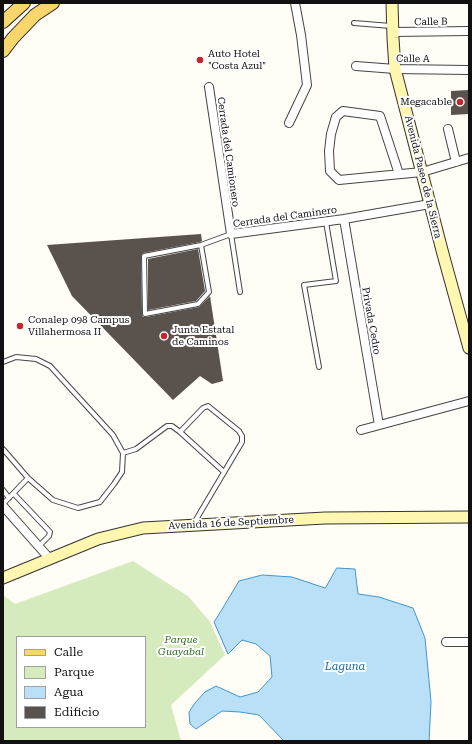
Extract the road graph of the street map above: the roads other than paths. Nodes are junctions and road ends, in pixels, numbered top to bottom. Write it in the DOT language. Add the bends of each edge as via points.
graph roads {
  1 [pos="24,3"];
  2 [pos="53,3"];
  3 [pos="295,3"];
  4 [pos="392,3"];
  5 [pos="36,9"];
  6 [pos="3,22"];
  7 [pos="354,24"];
  8 [pos="393,29"];
  9 [pos="469,31"];
  10 [pos="3,51"];
  11 [pos="356,66"];
  12 [pos="395,69"];
  13 [pos="469,70"];
  14 [pos="209,87"];
  15 [pos="290,123"];
  16 [pos="448,129"];
  17 [pos="469,158"];
  18 [pos="456,162"];
  19 [pos="422,172"];
  20 [pos="399,174"];
  21 [pos="430,204"];
  22 [pos="344,219"];
  23 [pos="326,222"];
  24 [pos="231,234"];
  25 [pos="201,245"];
  26 [pos="240,292"];
  27 [pos="469,348"];
  28 [pos="3,362"];
  29 [pos="319,367"];
  30 [pos="469,401"];
  31 [pos="379,425"];
  32 [pos="361,430"];
  33 [pos="180,432"];
  34 [pos="3,449"];
  35 [pos="123,453"];
  36 [pos="224,472"];
  37 [pos="28,478"];
  38 [pos="3,490"];
  39 [pos="14,494"];
  40 [pos="9,498"];
  41 [pos="3,505"];
  42 [pos="469,517"];
  43 [pos="193,525"];
  44 [pos="39,546"];
  45 [pos="49,558"];
  46 [pos="3,578"];
  47 [pos="446,642"];
  48 [pos="469,642"];
  1 -- 6 [label="main road"];
  2 -- 5 [label="main road"];
  3 -- 15 [label="street" via="307,85"];
  4 -- 8 [label="main road, Avenida Paseo de la Sierra"];
  5 -- 10 [label="main road"];
  7 -- 8 [label="lane"];
  8 -- 9 [label="street, Calle B"];
  8 -- 12 [label="main road, Avenida Paseo de la Sierra"];
  11 -- 12 [label="street, Calle A"];
  12 -- 13 [label="street, Calle A"];
  12 -- 19 [label="main road, Avenida Paseo de la Sierra"];
  14 -- 24 [label="street, Cerrada del Camionero"];
  16 -- 18 [label="street"];
  17 -- 18 [label="street"];
  18 -- 19 [label="street"];
  19 -- 20 [label="street"];
  19 -- 21 [label="main road, Avenida Paseo de la Sierra"];
  20 -- 20 [label="street" via="339,180 330,171 328,151 336,117 344,111 380,116"];
  21 -- 22 [label="street, Cerrada del Caminero"];
  21 -- 27 [label="main road, Avenida Paseo de la Sierra"];
  22 -- 23 [label="street, Cerrada del Caminero"];
  22 -- 31 [label="street, Privada Cedro"];
  23 -- 24 [label="street, Cerrada del Caminero"];
  23 -- 29 [label="lane" via="336,281 304,285"];
  24 -- 25 [label="lane, Cerrada del Caminero"];
  24 -- 26 [label="lane, Cerrada del Camionero"];
  25 -- 25 [label="lane, Cerrada del Caminero" via="209,292 198,304 145,314 144,256"];
  28 -- 35 [label="lane" via="16,357 36,359 50,366 113,435"];
  30 -- 31 [label="street"];
  31 -- 32 [label="street"];
  33 -- 35 [label="lane" via="172,426 167,426 136,449"];
  33 -- 36 [label="lane"];
  33 -- 36 [label="lane" via="208,406 239,432 242,442"];
  34 -- 37 [label="lane"];
  35 -- 37 [label="lane" via="122,472 100,502 78,508 53,500"];
  36 -- 43 [label="lane"];
  37 -- 39 [label="lane"];
  38 -- 40 [label="lane"];
  39 -- 40 [label="lane"];
  39 -- 44 [label="lane" via="50,532"];
  40 -- 41 [label="lane"];
  41 -- 44 [label="street"];
  42 -- 43 [label="main road, Avenida 16 de Septiembre" via="325,518"];
  43 -- 45 [label="main road, Avenida 16 de Septiembre" via="143,528 98,539"];
  44 -- 45 [label="street"];
  45 -- 46 [label="main road, Avenida 16 de Septiembre"];
  47 -- 48 [label="street"];
}
